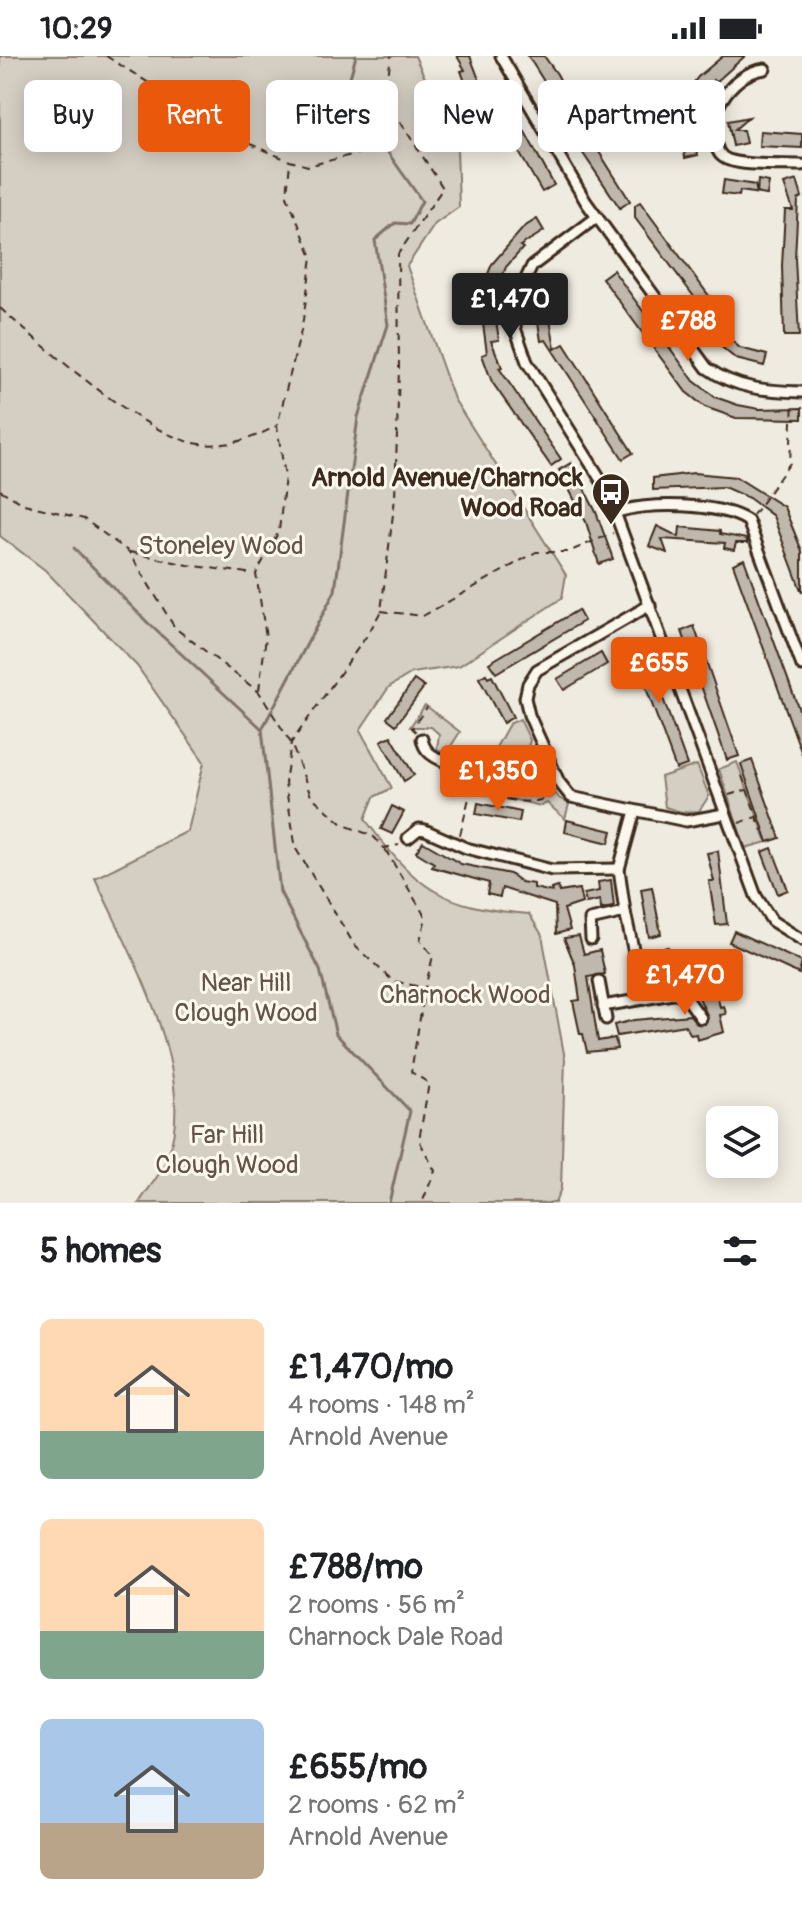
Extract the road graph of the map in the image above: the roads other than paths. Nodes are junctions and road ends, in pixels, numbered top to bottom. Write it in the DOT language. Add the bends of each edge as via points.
graph roads {
  1 [pos="501,56"];
  2 [pos="765,69"];
  3 [pos="802,165"];
  4 [pos="597,217"];
  5 [pos="798,392"];
  6 [pos="615,513"];
  7 [pos="650,605"];
  8 [pos="802,666"];
  9 [pos="422,739"];
  10 [pos="548,758"];
  11 [pos="635,811"];
  12 [pos="724,814"];
  13 [pos="408,838"];
  14 [pos="619,869"];
  15 [pos="625,912"];
  16 [pos="591,939"];
  17 [pos="802,940"];
  18 [pos="599,981"];
  19 [pos="644,999"];
  20 [pos="603,1006"];
  21 [pos="701,1018"];
  22 [pos="606,1019"];
  1 -- 4 [label="street"];
  2 -- 3 [label="street" via="752,72 718,104 712,120 716,148 733,162"];
  4 -- 5 [label="street" via="707,368 742,386"];
  4 -- 6 [label="street" via="532,266 514,314 527,362 598,471"];
  6 -- 7 [label="street"];
  6 -- 8 [label="street" via="712,508 748,521"];
  7 -- 10 [label="street" via="531,677 526,706"];
  7 -- 12 [label="street"];
  9 -- 10 [label="street" via="431,755 464,771 501,771"];
  10 -- 11 [label="street" via="563,789 578,799"];
  11 -- 12 [label="street" via="686,821"];
  11 -- 14 [label="street"];
  12 -- 17 [label="street" via="763,911"];
  13 -- 14 [label="street" via="419,829 552,870"];
  14 -- 15 [label="street"];
  15 -- 16 [label="street" via="590,920"];
  15 -- 19 [label="street"];
  18 -- 20 [label="street"];
  19 -- 20 [label="street"];
  19 -- 21 [label="street" via="682,994"];
  20 -- 22 [label="street"];
}
